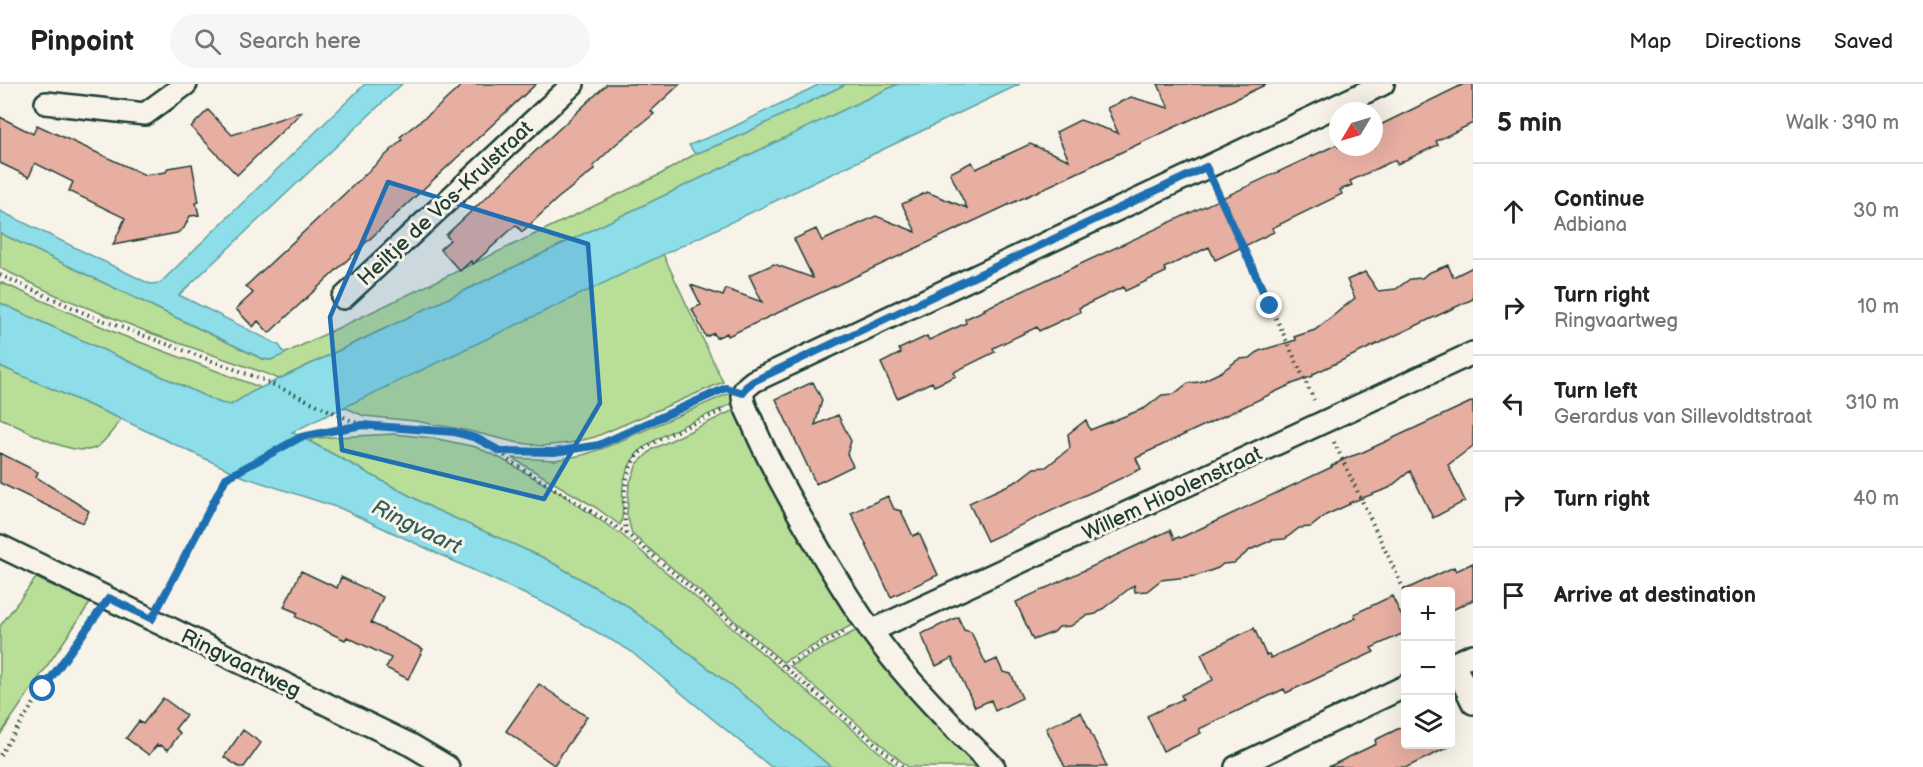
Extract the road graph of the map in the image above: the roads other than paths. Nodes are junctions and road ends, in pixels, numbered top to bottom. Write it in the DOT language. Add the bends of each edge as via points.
graph roads {
  1 [pos="186,84"];
  2 [pos="573,84"];
  3 [pos="1383,84"];
  4 [pos="46,103"];
  5 [pos="344,298"];
  6 [pos="1473,353"];
  7 [pos="0,546"];
  8 [pos="871,631"];
  9 [pos="1459,661"];
  10 [pos="1401,688"];
  11 [pos="1473,703"];
  12 [pos="448,767"];
  13 [pos="994,767"];
  14 [pos="1236,767"];
  1 -- 4 [label="street" via="145,114"];
  2 -- 5 [label="street, Heiltje de Vos-Krulstraat"];
  3 -- 8 [label="street" via="746,387 743,397 758,435 799,516"];
  6 -- 8 [label="street, Willem Hioolenstraat"];
  7 -- 12 [label="street, Ringvaartweg" via="411,745"];
  8 -- 13 [label="street" via="930,703"];
  9 -- 11 [label="street"];
  10 -- 14 [label="street"];
}
